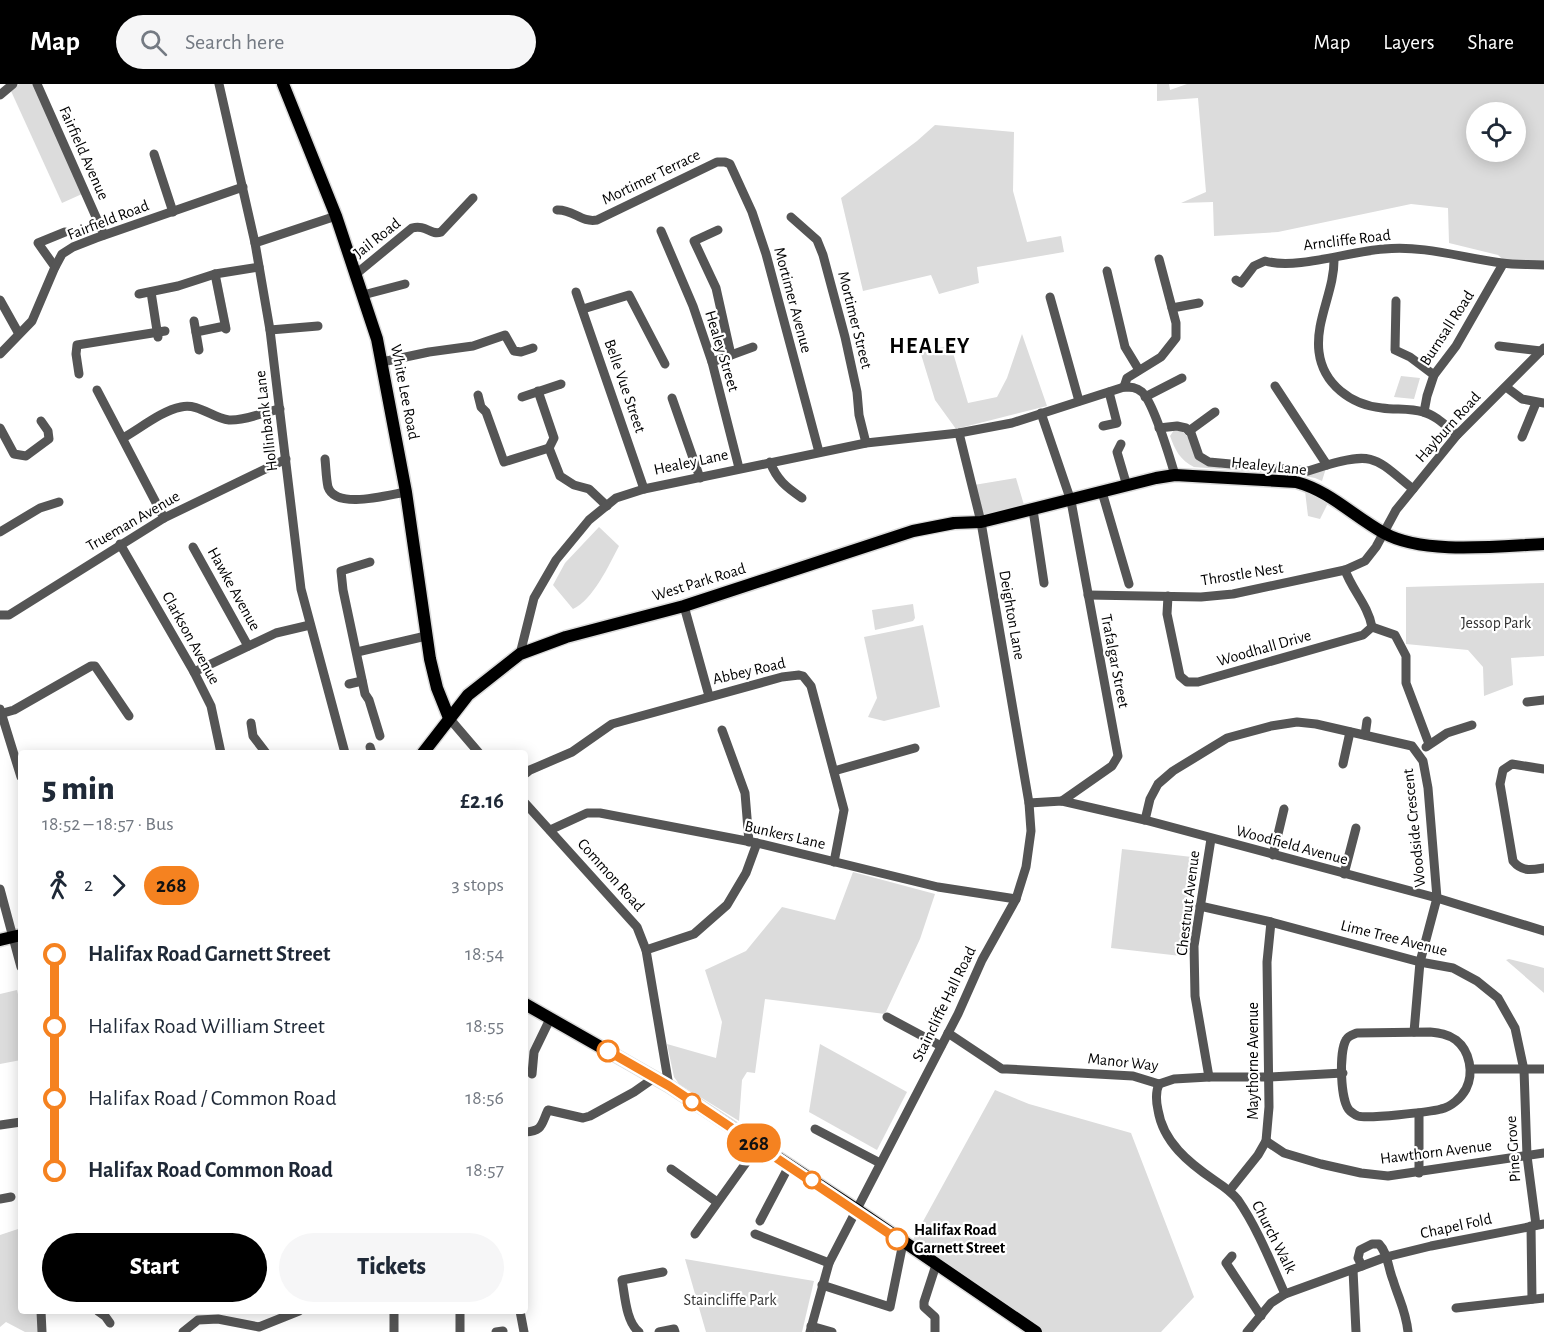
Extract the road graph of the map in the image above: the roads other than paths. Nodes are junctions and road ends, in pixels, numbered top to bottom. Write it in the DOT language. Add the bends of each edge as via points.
graph roads {
  1 [pos="13,84"];
  2 [pos="37,84"];
  3 [pos="219,84"];
  4 [pos="283,84"];
  5 [pos="0,95"];
  6 [pos="154,154"];
  7 [pos="725,162"];
  8 [pos="243,187"];
  9 [pos="473,198"];
  10 [pos="557,210"];
  11 [pos="172,212"];
  12 [pos="336,216"];
  13 [pos="790,217"];
  14 [pos="718,230"];
  15 [pos="660,231"];
  16 [pos="65,232"];
  17 [pos="104,235"];
  18 [pos="255,243"];
  19 [pos="666,247"];
  20 [pos="656,252"];
  21 [pos="1159,258"];
  22 [pos="1334,258"];
  23 [pos="1503,264"];
  24 [pos="1544,265"];
  25 [pos="54,267"];
  26 [pos="259,267"];
  27 [pos="1107,271"];
  28 [pos="215,274"];
  29 [pos="356,274"];
  30 [pos="1236,280"];
  31 [pos="405,284"];
  32 [pos="151,292"];
  33 [pos="576,292"];
  34 [pos="139,294"];
  35 [pos="363,295"];
  36 [pos="1050,297"];
  37 [pos="0,300"];
  38 [pos="1396,301"];
  39 [pos="1199,303"];
  40 [pos="1172,308"];
  41 [pos="583,309"];
  42 [pos="194,321"];
  43 [pos="318,326"];
  44 [pos="270,330"];
  45 [pos="196,332"];
  46 [pos="19,334"];
  47 [pos="1499,346"];
  48 [pos="753,347"];
  49 [pos="533,348"];
  50 [pos="200,350"];
  51 [pos="1543,350"];
  52 [pos="0,354"];
  53 [pos="731,355"];
  54 [pos="382,362"];
  55 [pos="712,362"];
  56 [pos="665,364"];
  57 [pos="1177,369"];
  58 [pos="1139,370"];
  59 [pos="79,374"];
  60 [pos="1434,375"];
  61 [pos="561,384"];
  62 [pos="1275,386"];
  63 [pos="1124,387"];
  64 [pos="1506,387"];
  65 [pos="97,390"];
  66 [pos="538,392"];
  67 [pos="1108,392"];
  68 [pos="478,395"];
  69 [pos="522,397"];
  70 [pos="1145,397"];
  71 [pos="672,398"];
  72 [pos="1079,401"];
  73 [pos="1540,403"];
  74 [pos="481,407"];
  75 [pos="279,409"];
  76 [pos="470,411"];
  77 [pos="1215,412"];
  78 [pos="1424,412"];
  79 [pos="1041,413"];
  80 [pos="41,421"];
  81 [pos="1103,426"];
  82 [pos="0,428"];
  83 [pos="1159,428"];
  84 [pos="1189,431"];
  85 [pos="959,433"];
  86 [pos="1456,435"];
  87 [pos="1522,437"];
  88 [pos="123,438"];
  89 [pos="866,443"];
  90 [pos="1121,444"];
  91 [pos="549,448"];
  92 [pos="819,452"];
  93 [pos="286,459"];
  94 [pos="325,459"];
  95 [pos="770,462"];
  96 [pos="1327,465"];
  97 [pos="739,468"];
  98 [pos="1175,475"];
  99 [pos="700,478"];
  100 [pos="1127,486"];
  101 [pos="644,489"];
  102 [pos="1413,489"];
  103 [pos="406,492"];
  104 [pos="1102,492"];
  105 [pos="802,498"];
  106 [pos="1071,501"];
  107 [pos="59,502"];
  108 [pos="607,506"];
  109 [pos="1033,510"];
  110 [pos="164,518"];
  111 [pos="981,522"];
  112 [pos="0,532"];
  113 [pos="1383,533"];
  114 [pos="120,544"];
  115 [pos="1544,544"];
  116 [pos="193,547"];
  117 [pos="370,562"];
  118 [pos="1345,570"];
  119 [pos="1044,583"];
  120 [pos="1130,584"];
  121 [pos="1088,595"];
  122 [pos="1168,596"];
  123 [pos="684,606"];
  124 [pos="0,615"];
  125 [pos="310,625"];
  126 [pos="1372,627"];
  127 [pos="426,636"];
  128 [pos="248,646"];
  129 [pos="357,652"];
  130 [pos="520,654"];
  131 [pos="194,672"];
  132 [pos="362,681"];
  133 [pos="350,684"];
  134 [pos="709,696"];
  135 [pos="1544,700"];
  136 [pos="1527,702"];
  137 [pos="0,712"];
  138 [pos="129,716"];
  139 [pos="450,718"];
  140 [pos="1367,721"];
  141 [pos="251,723"];
  142 [pos="1472,726"];
  143 [pos="722,730"];
  144 [pos="1350,732"];
  145 [pos="1365,735"];
  146 [pos="380,736"];
  147 [pos="1429,744"];
  148 [pos="915,748"];
  149 [pos="220,750"];
  150 [pos="264,750"];
  151 [pos="344,750"];
  152 [pos="425,750"];
  153 [pos="477,750"];
  154 [pos="1418,754"];
  155 [pos="1343,764"];
  156 [pos="18,768"];
  157 [pos="1544,769"];
  158 [pos="834,771"];
  159 [pos="528,772"];
  160 [pos="1062,801"];
  161 [pos="1029,802"];
  162 [pos="528,806"];
  163 [pos="1284,809"];
  164 [pos="1145,820"];
  165 [pos="1356,828"];
  166 [pos="550,830"];
  167 [pos="1211,839"];
  168 [pos="753,842"];
  169 [pos="1272,855"];
  170 [pos="834,862"];
  171 [pos="1544,868"];
  172 [pos="1344,874"];
  173 [pos="0,889"];
  174 [pos="1437,898"];
  175 [pos="1016,899"];
  176 [pos="1200,906"];
  177 [pos="1271,922"];
  178 [pos="1544,931"];
  179 [pos="17,936"];
  180 [pos="0,940"];
  181 [pos="646,950"];
  182 [pos="1420,962"];
  183 [pos="528,1007"];
  184 [pos="887,1017"];
  185 [pos="550,1019"];
  186 [pos="1414,1032"];
  187 [pos="948,1033"];
  188 [pos="941,1046"];
  189 [pos="1471,1069"];
  190 [pos="1544,1069"];
  191 [pos="1524,1070"];
  192 [pos="1343,1073"];
  193 [pos="532,1075"];
  194 [pos="1209,1077"];
  195 [pos="1269,1077"];
  196 [pos="654,1078"];
  197 [pos="1159,1084"];
  198 [pos="669,1086"];
  199 [pos="1419,1113"];
  200 [pos="18,1122"];
  201 [pos="0,1125"];
  202 [pos="815,1129"];
  203 [pos="528,1132"];
  204 [pos="1266,1141"];
  205 [pos="758,1146"];
  206 [pos="1544,1153"];
  207 [pos="1527,1156"];
  208 [pos="880,1163"];
  209 [pos="789,1166"];
  210 [pos="671,1169"];
  211 [pos="1419,1173"];
  212 [pos="1230,1190"];
  213 [pos="11,1197"];
  214 [pos="0,1199"];
  215 [pos="717,1202"];
  216 [pos="856,1209"];
  217 [pos="760,1221"];
  218 [pos="1537,1225"];
  219 [pos="695,1234"];
  220 [pos="756,1234"];
  221 [pos="903,1243"];
  222 [pos="1232,1256"];
  223 [pos="1386,1257"];
  224 [pos="829,1263"];
  225 [pos="936,1265"];
  226 [pos="1357,1268"];
  227 [pos="663,1272"];
  228 [pos="822,1285"];
  229 [pos="1285,1294"];
  230 [pos="1544,1298"];
  231 [pos="1532,1299"];
  232 [pos="1456,1308"];
  233 [pos="41,1314"];
  234 [pos="292,1314"];
  235 [pos="394,1314"];
  236 [pos="460,1314"];
  237 [pos="521,1314"];
  238 [pos="1261,1316"];
  239 [pos="259,1329"];
  240 [pos="810,1329"];
  241 [pos="42,1332"];
  242 [pos="183,1332"];
  243 [pos="394,1332"];
  244 [pos="460,1332"];
  245 [pos="524,1332"];
  246 [pos="639,1332"];
  247 [pos="659,1332"];
  248 [pos="675,1332"];
  249 [pos="832,1332"];
  250 [pos="935,1332"];
  251 [pos="1036,1332"];
  252 [pos="1247,1332"];
  253 [pos="1356,1332"];
  254 [pos="1408,1332"];
  1 -- 5 [label="street"];
  2 -- 17 [label="street, Fairfield Avenue"];
  3 -- 8 [label="street, Hollinbank Lane"];
  4 -- 12 [label="main road, White Lee Road"];
  6 -- 11 [label="street"];
  7 -- 10 [label="street, Mortimer Terrace" via="717,162 597,220 582,220"];
  7 -- 92 [label="street, Mortimer Avenue" via="730,164 752,212 766,254"];
  8 -- 11 [label="street, Fairfield Road"];
  8 -- 18 [label="street, Hollinbank Lane"];
  9 -- 29 [label="street, Jail Road" via="441,232 436,234 421,226 412,228"];
  11 -- 17 [label="street, Fairfield Road"];
  12 -- 18 [label="street"];
  12 -- 29 [label="main road, White Lee Road"];
  13 -- 89 [label="street, Mortimer Street" via="816,240 824,255"];
  14 -- 53 [label="street" via="694,241 716,288"];
  15 -- 19 [label="street, Healey Street"];
  16 -- 25 [label="street" via="38,243"];
  17 -- 25 [label="street, Fairfield Road" via="62,254"];
  18 -- 26 [label="street, Hollinbank Lane"];
  19 -- 20 [label="street"];
  19 -- 55 [label="street, Healey Street" via="693,306"];
  21 -- 40 [label="street"];
  22 -- 23 [label="street, Arncliffe Road" via="1385,248"];
  22 -- 30 [label="street, Arncliffe Road" via="1277,265 1265,261 1254,266 1241,283"];
  22 -- 78 [label="street" via="1319,339 1321,361 1331,381 1344,394 1366,406"];
  23 -- 24 [label="street, Arncliffe Road"];
  23 -- 60 [label="street, Burnsall Road" via="1461,338"];
  25 -- 46 [label="street, Fairfield Road" via="32,321"];
  26 -- 28 [label="street"];
  26 -- 44 [label="street, Hollinbank Lane"];
  27 -- 58 [label="street" via="1125,347"];
  28 -- 32 [label="street"];
  28 -- 45 [label="street" via="226,328"];
  29 -- 35 [label="main road, White Lee Road"];
  31 -- 35 [label="street"];
  32 -- 34 [label="street"];
  32 -- 59 [label="street" via="160,333 77,345"];
  33 -- 41 [label="street, Belle Vue Street"];
  35 -- 54 [label="main road, White Lee Road"];
  36 -- 72 [label="street"];
  37 -- 46 [label="street"];
  38 -- 60 [label="street" via="1395,350"];
  39 -- 40 [label="street"];
  40 -- 58 [label="street" via="1176,338 1161,357"];
  41 -- 56 [label="street" via="629,295"];
  41 -- 101 [label="street, Belle Vue Street"];
  42 -- 45 [label="street"];
  43 -- 44 [label="street"];
  44 -- 75 [label="street, Hollinbank Lane"];
  45 -- 50 [label="street"];
  46 -- 52 [label="street, Fairfield Road"];
  47 -- 51 [label="street"];
  48 -- 53 [label="street"];
  49 -- 54 [label="street" via="514,351 505,335 473,346"];
  51 -- 64 [label="street, Hayburn Road"];
  53 -- 55 [label="street"];
  54 -- 103 [label="main road, White Lee Road"];
  55 -- 97 [label="street, Healey Street"];
  57 -- 70 [label="street" via="1183,380"];
  58 -- 63 [label="street" via="1127,378"];
  60 -- 78 [label="street, Burnsall Road"];
  61 -- 66 [label="street"];
  62 -- 96 [label="street"];
  63 -- 67 [label="street, Healey Lane"];
  63 -- 70 [label="street" via="1136,387"];
  64 -- 73 [label="street" via="1522,399"];
  64 -- 86 [label="street, Hayburn Road"];
  65 -- 88 [label="street"];
  66 -- 69 [label="street"];
  66 -- 91 [label="street" via="554,438"];
  67 -- 72 [label="street, Healey Lane"];
  67 -- 81 [label="street" via="1117,423"];
  68 -- 74 [label="street"];
  70 -- 83 [label="street"];
  71 -- 99 [label="street"];
  72 -- 79 [label="street, Healey Lane"];
  73 -- 87 [label="street"];
  74 -- 76 [label="street"];
  74 -- 91 [label="street" via="504,462"];
  75 -- 88 [label="street" via="232,420 194,406 182,406"];
  75 -- 93 [label="street, Hollinbank Lane"];
  77 -- 84 [label="street"];
  78 -- 86 [label="street"];
  79 -- 85 [label="street, Healey Lane"];
  79 -- 106 [label="street, Trafalgar Street"];
  80 -- 82 [label="street" via="49,439 26,456 14,454"];
  83 -- 84 [label="street" via="1177,426"];
  83 -- 98 [label="street"];
  84 -- 96 [label="street" via="1199,456 1209,462 1308,471"];
  85 -- 89 [label="street, Healey Lane"];
  85 -- 111 [label="street, Deighton Lane"];
  86 -- 102 [label="street, Hayburn Road"];
  88 -- 110 [label="street"];
  89 -- 92 [label="street, Healey Lane"];
  90 -- 100 [label="street" via="1118,452"];
  91 -- 108 [label="street" via="560,476 589,489"];
  92 -- 95 [label="street, Healey Lane"];
  93 -- 110 [label="street, Trueman Avenue"];
  93 -- 125 [label="street, Hollinbank Lane" via="301,589"];
  94 -- 103 [label="street" via="328,487 340,499"];
  95 -- 97 [label="street, Healey Lane"];
  95 -- 105 [label="street" via="784,486"];
  96 -- 102 [label="street" via="1369,458"];
  97 -- 99 [label="street, Healey Lane"];
  98 -- 100 [label="main road, Healey Lane"];
  98 -- 113 [label="main road, Healey Lane" via="1312,486"];
  99 -- 101 [label="street, Healey Lane"];
  100 -- 104 [label="main road, Healey Lane"];
  101 -- 108 [label="street, Healey Lane" via="616,498"];
  102 -- 113 [label="street, Hayburn Road"];
  103 -- 127 [label="main road, White Lee Road"];
  104 -- 106 [label="main road, Healey Lane"];
  104 -- 120 [label="street"];
  106 -- 109 [label="main road, Healey Lane"];
  106 -- 121 [label="street, Trafalgar Street"];
  107 -- 112 [label="street" via="40,508"];
  108 -- 130 [label="street, Healey Lane" via="589,520 556,560 534,598"];
  109 -- 111 [label="main road, Healey Lane"];
  109 -- 119 [label="street"];
  110 -- 114 [label="street, Trueman Avenue"];
  111 -- 123 [label="main road, West Park Road" via="914,531"];
  111 -- 161 [label="street, Deighton Lane"];
  113 -- 115 [label="main road, Healey Lane" via="1407,542 1451,547"];
  113 -- 118 [label="street, Throstle Nest" via="1365,561"];
  114 -- 124 [label="street, Trueman Avenue" via="9,615"];
  114 -- 131 [label="street, Clarkson Avenue"];
  116 -- 128 [label="street, Hawke Avenue"];
  117 -- 129 [label="street" via="341,571"];
  118 -- 122 [label="street, Throstle Nest" via="1233,594"];
  118 -- 126 [label="street" via="1370,614"];
  121 -- 122 [label="street, Throstle Nest"];
  121 -- 160 [label="street, Trafalgar Street" via="1118,756 1112,766"];
  122 -- 126 [label="street, Woodhall Drive" via="1167,614 1176,662 1180,676 1187,682 1363,635"];
  123 -- 130 [label="main road, West Park Road" via="566,637"];
  123 -- 134 [label="street"];
  125 -- 128 [label="street" via="276,633"];
  125 -- 151 [label="street, Hollinbank Lane"];
  126 -- 147 [label="street" via="1395,635 1406,656 1407,683"];
  127 -- 129 [label="street"];
  127 -- 139 [label="main road, White Lee Road" via="437,688"];
  128 -- 131 [label="street"];
  129 -- 132 [label="street"];
  130 -- 139 [label="main road, West Park Road" via="468,695"];
  131 -- 149 [label="street, Clarkson Avenue" via="211,706"];
  132 -- 133 [label="street"];
  132 -- 146 [label="street"];
  134 -- 158 [label="street, Abbey Road" via="782,677 803,676 811,686"];
  134 -- 159 [label="street, Abbey Road" via="612,724 572,752"];
  135 -- 136 [label="street"];
  137 -- 138 [label="street" via="14,710 95,666"];
  137 -- 156 [label="street"];
  139 -- 152 [label="main road, West Park Road"];
  139 -- 153 [label="street"];
  140 -- 145 [label="street"];
  141 -- 150 [label="street" via="253,736"];
  142 -- 147 [label="street" via="1447,733"];
  143 -- 168 [label="street" via="745,793"];
  144 -- 145 [label="street, Woodside Crescent"];
  144 -- 155 [label="street"];
  144 -- 164 [label="street, Woodside Crescent" via="1297,722 1227,738 1158,784"];
  145 -- 154 [label="street, Woodside Crescent" via="1412,746"];
  147 -- 154 [label="street"];
  148 -- 158 [label="street"];
  154 -- 174 [label="street, Woodside Crescent" via="1428,788"];
  157 -- 171 [label="street" via="1512,764 1503,770 1500,784 1513,861 1527,870"];
  158 -- 170 [label="street, Abbey Road" via="844,810"];
  160 -- 161 [label="street, Woodfield Avenue"];
  160 -- 164 [label="street, Woodfield Avenue"];
  161 -- 175 [label="street, Staincliffe Hall Road" via="1027,861"];
  162 -- 166 [label="street, Common Road"];
  163 -- 169 [label="street"];
  164 -- 167 [label="street, Woodfield Avenue"];
  165 -- 172 [label="street"];
  166 -- 168 [label="street, Bunkers Lane" via="587,813 600,813"];
  166 -- 181 [label="street, Common Road" via="627,913"];
  167 -- 169 [label="street, Woodfield Avenue"];
  167 -- 176 [label="street, Chestnut Avenue"];
  168 -- 170 [label="street, Bunkers Lane"];
  168 -- 181 [label="street" via="746,873 727,905 694,934"];
  169 -- 172 [label="street, Woodfield Avenue"];
  170 -- 175 [label="street, Bunkers Lane" via="938,887"];
  172 -- 174 [label="street, Woodfield Avenue"];
  173 -- 179 [label="street"];
  174 -- 178 [label="street, Woodfield Avenue"];
  174 -- 182 [label="street, Woodside Crescent"];
  175 -- 187 [label="street, Staincliffe Hall Road"];
  176 -- 177 [label="street, Lime Tree Avenue"];
  176 -- 194 [label="street, Chestnut Avenue" via="1194,946 1195,996"];
  177 -- 182 [label="street, Lime Tree Avenue"];
  177 -- 195 [label="street, Maythorne Avenue"];
  179 -- 180 [label="main road"];
  181 -- 198 [label="street, Common Road"];
  182 -- 186 [label="street, Woodside Crescent"];
  182 -- 191 [label="street, Lime Tree Avenue" via="1454,968 1498,998 1515,1028"];
  183 -- 185 [label="main road"];
  184 -- 188 [label="street"];
  185 -- 193 [label="street" via="534,1052"];
  185 -- 196 [label="main road"];
  186 -- 189 [label="street" via="1444,1034 1455,1039 1465,1049"];
  186 -- 192 [label="street" via="1357,1033 1347,1038 1341,1050"];
  187 -- 188 [label="street, Staincliffe Hall Road"];
  187 -- 197 [label="street, Manor Way" via="1002,1069 1134,1076"];
  188 -- 208 [label="street, Staincliffe Hall Road"];
  189 -- 191 [label="street"];
  189 -- 199 [label="street" via="1466,1089 1457,1101 1443,1109"];
  190 -- 191 [label="street"];
  191 -- 207 [label="street, Pine Grove"];
  192 -- 195 [label="street, Manor Way"];
  192 -- 199 [label="street" via="1344,1100 1350,1111 1359,1116"];
  194 -- 195 [label="street, Manor Way"];
  194 -- 197 [label="street, Manor Way"];
  195 -- 204 [label="street, Maythorne Avenue"];
  196 -- 198 [label="main road"];
  196 -- 203 [label="street" via="590,1116 548,1110 541,1128"];
  197 -- 212 [label="street, Church Walk" via="1158,1113 1173,1143 1185,1159"];
  198 -- 205 [label="main road"];
  199 -- 211 [label="street"];
  200 -- 201 [label="street"];
  202 -- 208 [label="street"];
  204 -- 211 [label="street, Hawthorn Avenue" via="1284,1153 1362,1173"];
  204 -- 212 [label="street, Maythorne Avenue"];
  205 -- 209 [label="main road"];
  205 -- 215 [label="street"];
  206 -- 207 [label="street, Hawthorn Avenue"];
  207 -- 211 [label="street, Hawthorn Avenue"];
  207 -- 218 [label="street, Pine Grove"];
  208 -- 216 [label="street, Staincliffe Hall Road"];
  209 -- 216 [label="main road"];
  209 -- 217 [label="street"];
  210 -- 215 [label="street"];
  212 -- 229 [label="street, Church Walk" via="1259,1236"];
  213 -- 214 [label="street"];
  215 -- 219 [label="street"];
  216 -- 221 [label="main road"];
  216 -- 224 [label="street, Staincliffe Hall Road"];
  218 -- 223 [label="street, Chapel Fold"];
  218 -- 231 [label="street, Pine Grove"];
  220 -- 224 [label="street"];
  221 -- 225 [label="main road"];
  221 -- 228 [label="street" via="890,1307"];
  222 -- 238 [label="street" via="1226,1263"];
  223 -- 226 [label="street, Chapel Fold"];
  223 -- 226 [label="street" via="1379,1244 1364,1246"];
  223 -- 254 [label="street" via="1407,1316"];
  224 -- 228 [label="street, Staincliffe Hall Road"];
  225 -- 250 [label="street" via="924,1302 935,1317"];
  225 -- 251 [label="main road"];
  226 -- 229 [label="street, Chapel Fold"];
  226 -- 253 [label="street"];
  227 -- 246 [label="street" via="622,1280 628,1312"];
  228 -- 240 [label="street, Staincliffe Hall Road"];
  229 -- 238 [label="street, Chapel Fold"];
  230 -- 231 [label="street"];
  231 -- 232 [label="street"];
  233 -- 241 [label="street"];
  234 -- 239 [label="street"];
  235 -- 243 [label="street"];
  236 -- 244 [label="street"];
  237 -- 245 [label="street"];
  238 -- 252 [label="street, Chapel Fold"];
  239 -- 242 [label="street" via="218,1319 198,1320"];
  240 -- 249 [label="street"];
  247 -- 248 [label="street"];
}
